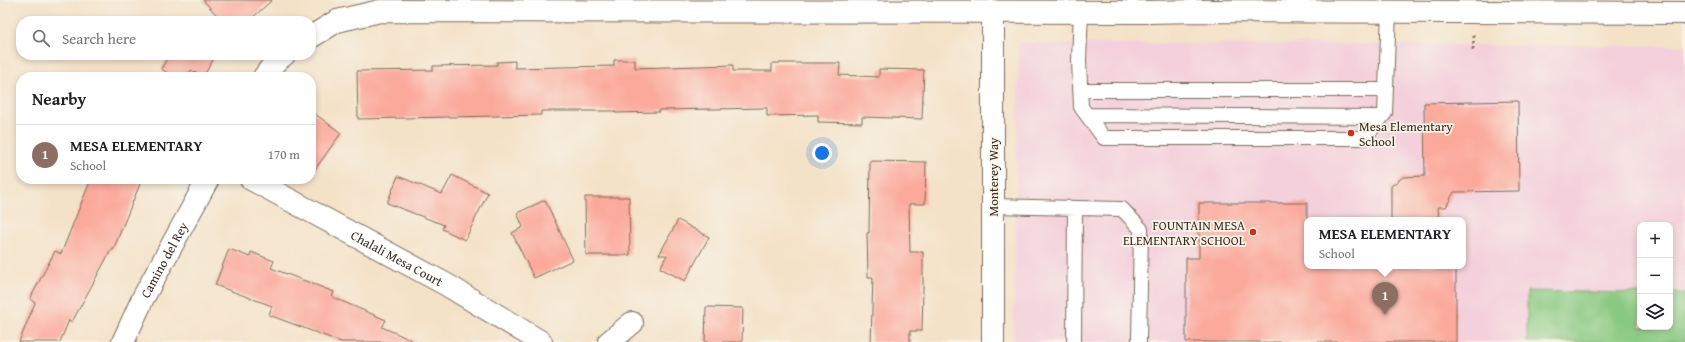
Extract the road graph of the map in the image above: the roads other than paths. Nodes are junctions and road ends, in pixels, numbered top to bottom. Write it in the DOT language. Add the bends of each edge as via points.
graph roads {
  1 [pos="1197,5"];
  2 [pos="1506,6"];
  3 [pos="993,11"];
  4 [pos="1389,11"];
  5 [pos="1081,12"];
  6 [pos="1685,13"];
  7 [pos="316,34"];
  8 [pos="278,60"];
  9 [pos="268,72"];
  10 [pos="1080,90"];
  11 [pos="1386,90"];
  12 [pos="1088,115"];
  13 [pos="1382,117"];
  14 [pos="205,184"];
  15 [pos="260,184"];
  16 [pos="993,206"];
  17 [pos="1075,208"];
  18 [pos="632,324"];
  19 [pos="123,342"];
  20 [pos="542,342"];
  21 [pos="609,342"];
  22 [pos="992,342"];
  23 [pos="1074,342"];
  24 [pos="1139,342"];
  1 -- 4 [label="street"];
  1 -- 5 [label="street"];
  2 -- 4 [label="street"];
  2 -- 6 [label="street"];
  3 -- 5 [label="street"];
  3 -- 7 [label="street" via="380,11 337,21"];
  3 -- 16 [label="street, Monterey Way"];
  4 -- 11 [label="lane"];
  5 -- 10 [label="lane"];
  8 -- 9 [label="street"];
  10 -- 11 [label="lane"];
  10 -- 12 [label="lane" via="1081,107"];
  11 -- 13 [label="lane" via="1385,113"];
  12 -- 13 [label="lane"];
  12 -- 13 [label="lane" via="1104,138 1364,138"];
  14 -- 19 [label="street, Camino del Rey" via="143,298"];
  15 -- 20 [label="street, Chalali Mesa Court" via="448,284"];
  16 -- 17 [label="lane"];
  16 -- 22 [label="street, Monterey Way"];
  17 -- 23 [label="lane"];
  17 -- 24 [label="lane" via="1122,209 1141,229"];
  18 -- 21 [label="street"];
}
